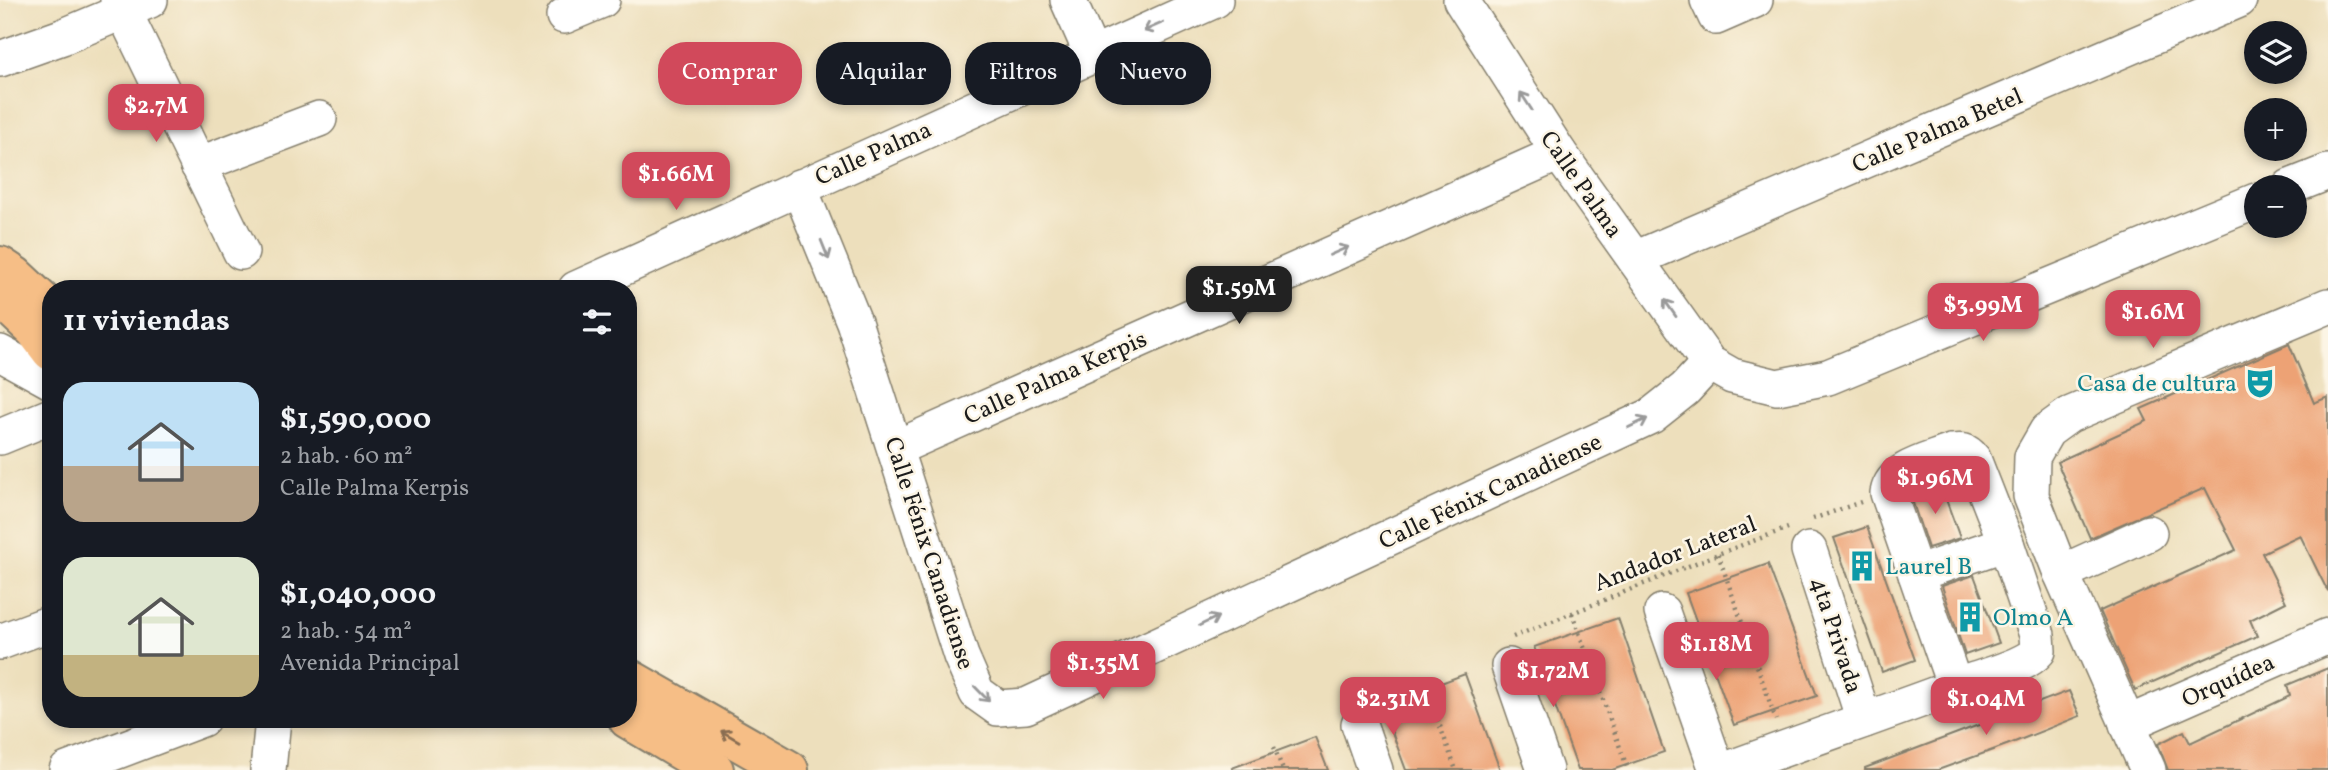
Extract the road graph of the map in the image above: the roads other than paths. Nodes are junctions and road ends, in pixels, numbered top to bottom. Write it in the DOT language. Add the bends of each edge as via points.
graph roads {
  1 [pos="602,0"];
  2 [pos="1068,0"];
  3 [pos="1215,0"];
  4 [pos="1461,0"];
  5 [pos="1755,0"];
  6 [pos="2239,0"];
  7 [pos="130,4"];
  8 [pos="1712,8"];
  9 [pos="564,16"];
  10 [pos="1092,54"];
  11 [pos="0,59"];
  12 [pos="319,119"];
  13 [pos="1559,153"];
  14 [pos="198,165"];
  15 [pos="2328,172"];
  16 [pos="2307,180"];
  17 [pos="799,187"];
  18 [pos="2244,206"];
  19 [pos="240,252"];
  20 [pos="1635,259"];
  21 [pos="0,266"];
  22 [pos="596,280"];
  23 [pos="0,297"];
  24 [pos="42,302"];
  25 [pos="2328,306"];
  26 [pos="42,340"];
  27 [pos="0,353"];
  28 [pos="1709,363"];
  29 [pos="42,376"];
  30 [pos="42,420"];
  31 [pos="0,437"];
  32 [pos="896,448"];
  33 [pos="1807,531"];
  34 [pos="2149,533"];
  35 [pos="2006,543"];
  36 [pos="2061,573"];
  37 [pos="1916,574"];
  38 [pos="1662,612"];
  39 [pos="42,626"];
  40 [pos="2328,636"];
  41 [pos="0,642"];
  42 [pos="1509,666"];
  43 [pos="637,683"];
  44 [pos="1955,687"];
  45 [pos="1864,720"];
  46 [pos="637,724"];
  47 [pos="1359,724"];
  48 [pos="2127,724"];
  49 [pos="178,728"];
  50 [pos="272,728"];
  51 [pos="67,770"];
  52 [pos="268,770"];
  53 [pos="714,770"];
  54 [pos="789,770"];
  55 [pos="1375,770"];
  56 [pos="1545,770"];
  57 [pos="1717,770"];
  58 [pos="1726,770"];
  59 [pos="2148,770"];
  1 -- 9 [label="street"];
  2 -- 10 [label="street"];
  3 -- 10 [label="street, Calle Palma, one-way"];
  13 -- 4 [label="street, Calle Palma, one-way"];
  5 -- 8 [label="street"];
  6 -- 20 [label="street, Calle Palma Betel"];
  7 -- 11 [label="street" via="62,37"];
  7 -- 14 [label="street"];
  10 -- 17 [label="street, Calle Palma"];
  12 -- 14 [label="street"];
  13 -- 20 [label="street, Calle Palma"];
  32 -- 13 [label="street, Calle Palma Kerpis, one-way"];
  14 -- 19 [label="street"];
  15 -- 16 [label="street"];
  17 -- 22 [label="street"];
  17 -- 32 [label="street, Calle Fénix Canadiense, one-way" via="854,322"];
  18 -- 28 [label="street" via="1828,377 1777,387 1732,376"];
  28 -- 20 [label="street, Calle Palma, one-way"];
  21 -- 24 [label="main road"];
  23 -- 26 [label="main road"];
  25 -- 36 [label="street" via="2069,415 2047,431 2032,457 2031,496"];
  27 -- 29 [label="street"];
  32 -- 28 [label="street, Calle Fénix Canadiense, one-way" via="977,694 998,708 1026,706 1651,416"];
  30 -- 31 [label="street"];
  33 -- 45 [label="street, 4ta Privada"];
  34 -- 36 [label="street"];
  35 -- 37 [label="street"];
  35 -- 37 [label="street" via="1973,459 1965,451 1951,452 1896,475 1890,483 1888,493"];
  35 -- 44 [label="street" via="2037,635 2038,651 2026,661"];
  36 -- 48 [label="street"];
  37 -- 44 [label="street"];
  38 -- 57 [label="street"];
  39 -- 41 [label="street"];
  40 -- 48 [label="street, Orquídea"];
  42 -- 56 [label="street"];
  54 -- 43 [label="main road, one-way"];
  44 -- 45 [label="street"];
  45 -- 58 [label="street"];
  46 -- 53 [label="main road"];
  47 -- 55 [label="street"];
  48 -- 59 [label="street"];
  49 -- 51 [label="street"];
  50 -- 52 [label="street"];
}
